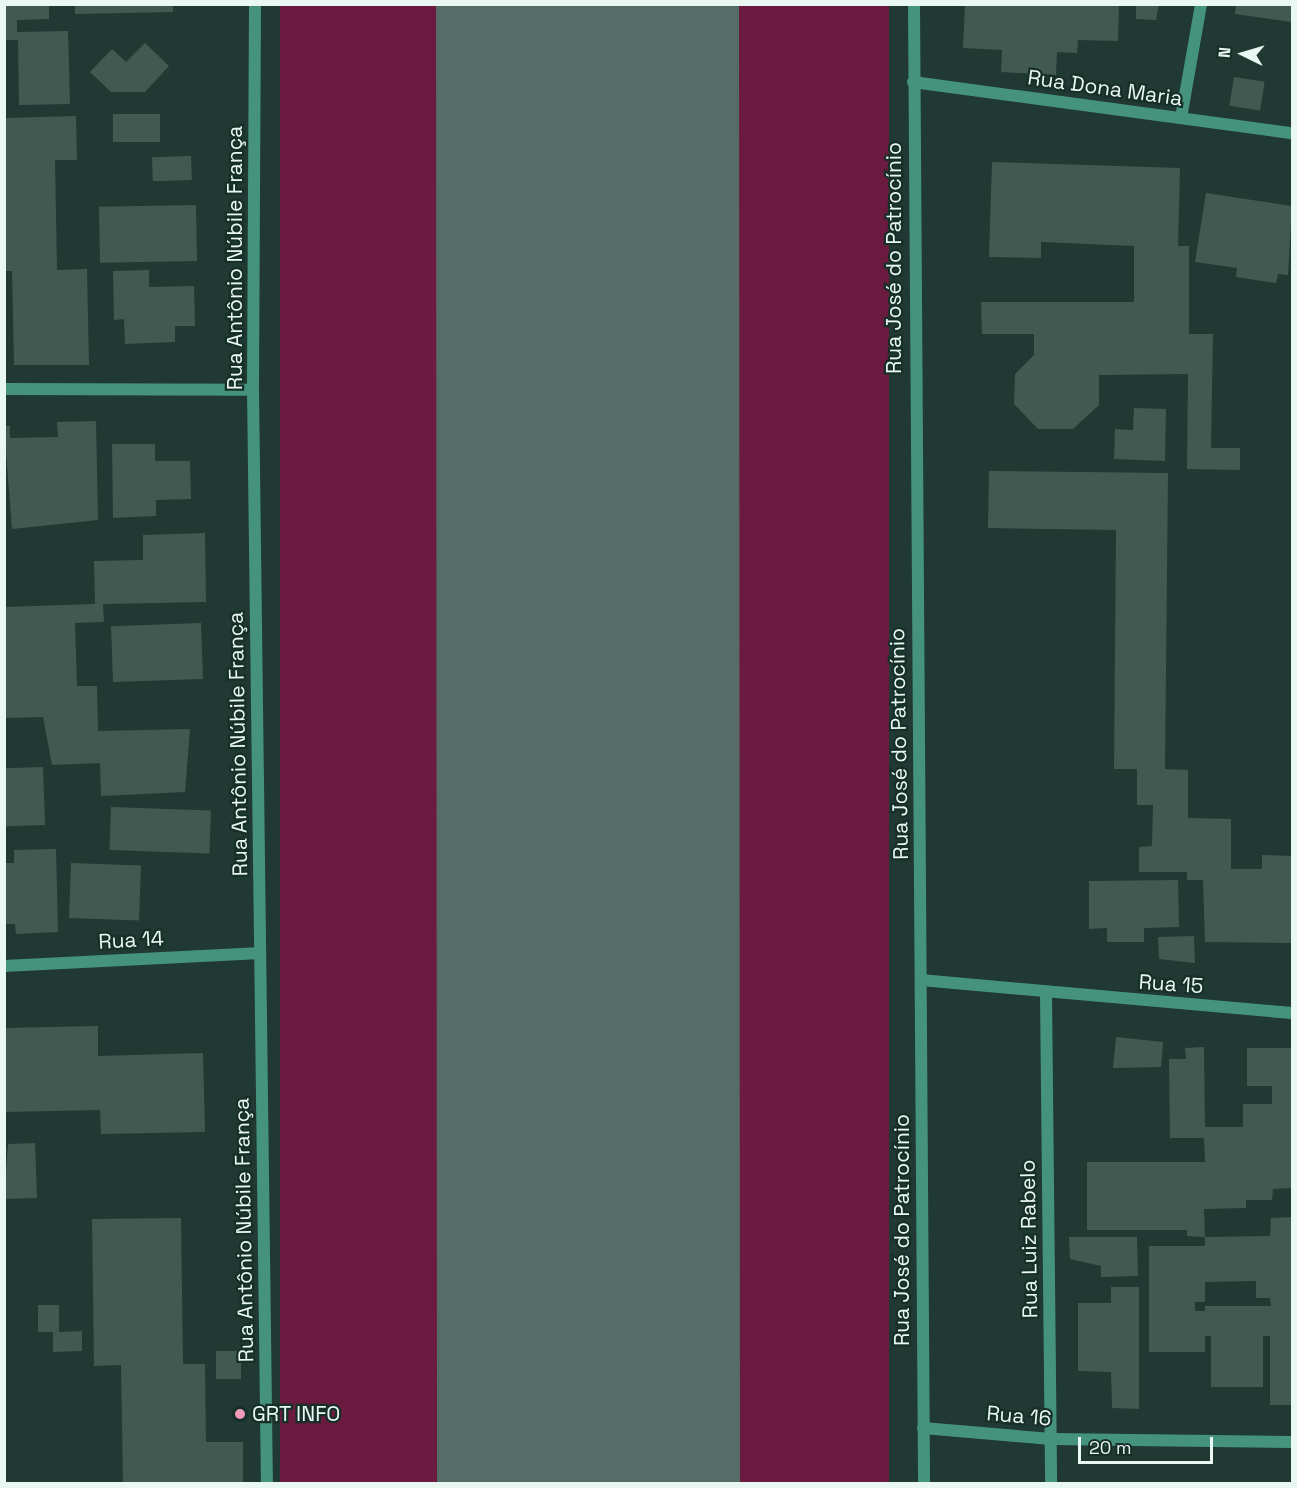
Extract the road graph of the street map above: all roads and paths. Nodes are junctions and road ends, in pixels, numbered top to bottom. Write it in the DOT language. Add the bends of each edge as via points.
graph roads {
  1 [pos="255,4"];
  2 [pos="914,4"];
  3 [pos="1201,4"];
  4 [pos="913,82"];
  5 [pos="1181,118"];
  6 [pos="1293,133"];
  7 [pos="4,389"];
  8 [pos="253,390"];
  9 [pos="259,953"];
  10 [pos="4,966"];
  11 [pos="921,980"];
  12 [pos="1047,994"];
  13 [pos="1293,1013"];
  14 [pos="922,1428"];
  15 [pos="1051,1439"];
  16 [pos="1293,1442"];
  17 [pos="267,1484"];
  18 [pos="924,1484"];
  19 [pos="1051,1484"];
  1 -- 8 [label="street, Rua Antônio Núbile França"];
  2 -- 4 [label="street, Rua José do Patrocínio"];
  3 -- 5 [label="street"];
  4 -- 5 [label="street, Rua Dona Maria"];
  4 -- 11 [label="street, Rua José do Patrocínio"];
  5 -- 6 [label="street, Rua Dona Maria"];
  7 -- 8 [label="street"];
  8 -- 9 [label="street, Rua Antônio Núbile França"];
  9 -- 10 [label="street, Rua 14"];
  9 -- 17 [label="street, Rua Antônio Núbile França"];
  11 -- 12 [label="street, Rua 15"];
  11 -- 14 [label="street, Rua José do Patrocínio"];
  12 -- 13 [label="street, Rua 15"];
  12 -- 15 [label="street, Rua Luiz Rabelo"];
  14 -- 15 [label="street, Rua 16"];
  14 -- 18 [label="street, Rua José do Patrocínio"];
  15 -- 16 [label="street, Rua 16"];
  15 -- 19 [label="street, Rua Luiz Rabelo"];
}
